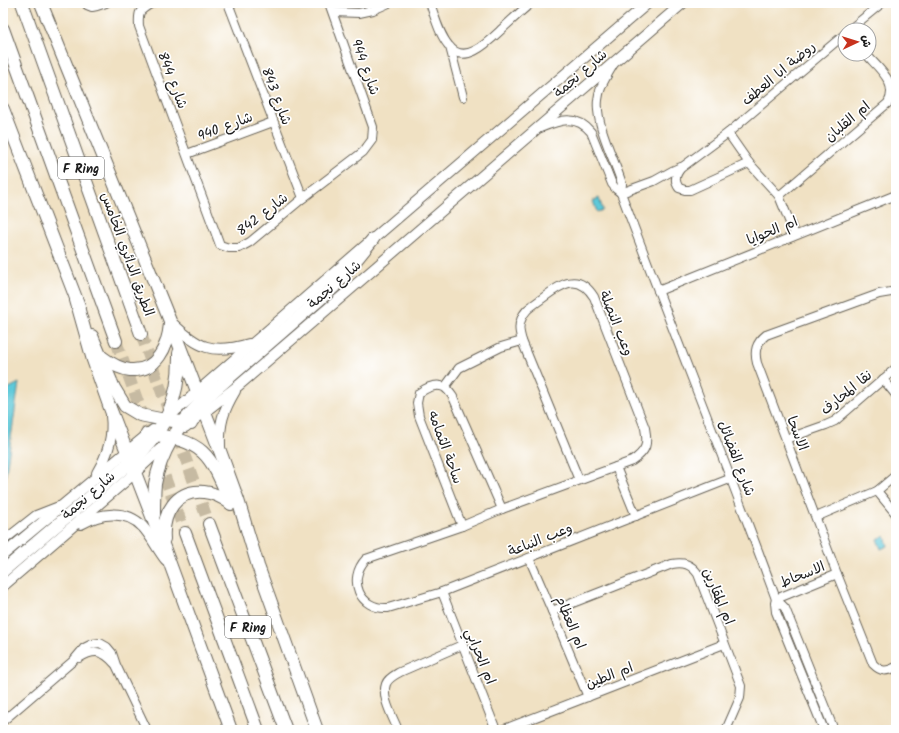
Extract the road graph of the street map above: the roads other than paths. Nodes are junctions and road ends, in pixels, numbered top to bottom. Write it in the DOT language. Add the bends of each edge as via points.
graph roads {
  1 [pos="22,3"];
  2 [pos="41,3"];
  3 [pos="48,3"];
  4 [pos="87,3"];
  5 [pos="106,3"];
  6 [pos="228,3"];
  7 [pos="329,3"];
  8 [pos="388,3"];
  9 [pos="430,3"];
  10 [pos="530,3"];
  11 [pos="648,3"];
  12 [pos="683,3"];
  13 [pos="882,3"];
  14 [pos="148,4"];
  15 [pos="333,12"];
  16 [pos="859,22"];
  17 [pos="3,29"];
  18 [pos="837,41"];
  19 [pos="59,46"];
  20 [pos="450,47"];
  21 [pos="615,61"];
  22 [pos="873,62"];
  23 [pos="463,97"];
  24 [pos="3,110"];
  25 [pos="273,122"];
  26 [pos="536,130"];
  27 [pos="728,132"];
  28 [pos="372,140"];
  29 [pos="187,154"];
  30 [pos="749,163"];
  31 [pos="684,166"];
  32 [pos="621,193"];
  33 [pos="896,195"];
  34 [pos="779,196"];
  35 [pos="302,198"];
  36 [pos="794,235"];
  37 [pos="373,239"];
  38 [pos="658,291"];
  39 [pos="896,292"];
  40 [pos="76,300"];
  41 [pos="170,321"];
  42 [pos="141,334"];
  43 [pos="116,341"];
  44 [pos="522,341"];
  45 [pos="253,343"];
  46 [pos="179,344"];
  47 [pos="102,357"];
  48 [pos="896,368"];
  49 [pos="884,379"];
  50 [pos="239,385"];
  51 [pos="445,387"];
  52 [pos="896,395"];
  53 [pos="201,402"];
  54 [pos="110,408"];
  55 [pos="165,420"];
  56 [pos="186,423"];
  57 [pos="152,435"];
  58 [pos="172,438"];
  59 [pos="786,439"];
  60 [pos="220,451"];
  61 [pos="131,462"];
  62 [pos="616,467"];
  63 [pos="896,476"];
  64 [pos="732,478"];
  65 [pos="579,480"];
  66 [pos="90,483"];
  67 [pos="877,492"];
  68 [pos="230,502"];
  69 [pos="65,503"];
  70 [pos="502,509"];
  71 [pos="896,514"];
  72 [pos="636,516"];
  73 [pos="816,517"];
  74 [pos="154,522"];
  75 [pos="209,524"];
  76 [pos="462,526"];
  77 [pos="185,533"];
  78 [pos="63,534"];
  79 [pos="3,541"];
  80 [pos="165,550"];
  81 [pos="3,555"];
  82 [pos="529,558"];
  83 [pos="258,566"];
  84 [pos="171,568"];
  85 [pos="3,571"];
  86 [pos="837,574"];
  87 [pos="3,586"];
  88 [pos="442,592"];
  89 [pos="360,594"];
  90 [pos="776,599"];
  91 [pos="552,611"];
  92 [pos="724,644"];
  93 [pos="462,645"];
  94 [pos="896,667"];
  95 [pos="588,697"];
  96 [pos="815,707"];
  97 [pos="3,721"];
  98 [pos="147,730"];
  99 [pos="231,730"];
  100 [pos="258,730"];
  101 [pos="286,730"];
  102 [pos="317,730"];
  103 [pos="398,730"];
  104 [pos="496,730"];
  105 [pos="502,730"];
  106 [pos="726,730"];
  107 [pos="824,730"];
  108 [pos="830,730"];
  109 [pos="834,730"];
  1 -- 42 [label="highway, الطريق الدائري الخامس / F Ring"];
  2 -- 19 [label="highway"];
  3 -- 19 [label="highway"];
  4 -- 5 [label="street" via="92,7"];
  6 -- 25 [label="street, شارع 843"];
  7 -- 15 [label="street, شارع 944"];
  8 -- 15 [label="street" via="359,13"];
  9 -- 20 [label="street"];
  10 -- 20 [label="street" via="473,52 457,53"];
  11 -- 37 [label="main road, شارع نجمة"];
  12 -- 21 [label="main road, شارع نجمة"];
  13 -- 16 [label="street"];
  14 -- 29 [label="street, شارع 844" via="138,14 139,26"];
  15 -- 28 [label="street, شارع 944" via="373,127"];
  17 -- 43 [label="highway, F Ring"];
  18 -- 27 [label="street, روضة ابا العطف"];
  19 -- 41 [label="highway"];
  20 -- 23 [label="street"];
  21 -- 26 [label="main road, شارع نجمة"];
  21 -- 32 [label="street, شارع الفضائل" via="600,90 598,106 602,126 622,184"];
  22 -- 34 [label="street, ام القلبان" via="889,80 891,97 888,103"];
  24 -- 40 [label="highway"];
  25 -- 29 [label="street, شارع 940"];
  25 -- 35 [label="street, شارع 843"];
  26 -- 32 [label="street, شارع الفضائل" via="551,124 579,121 591,132 612,184"];
  26 -- 50 [label="main road, شارع نجمة"];
  27 -- 30 [label="street"];
  27 -- 31 [label="street, روضة ابا العطف"];
  28 -- 35 [label="street, شارع 842" via="363,152"];
  29 -- 35 [label="street, شارع 842" via="220,246 239,248 250,242"];
  30 -- 31 [label="street, روضة ابا العطف" via="685,190 679,188 675,181 678,172"];
  30 -- 34 [label="street"];
  31 -- 32 [label="street"];
  32 -- 38 [label="street, شارع الفضائل"];
  33 -- 36 [label="street, ام الحوايا"];
  34 -- 36 [label="street"];
  36 -- 38 [label="street, ام الحوايا"];
  37 -- 45 [label="main road, شارع نجمة"];
  37 -- 53 [label="highway" via="334,287"];
  38 -- 64 [label="street, شارع الفضائل"];
  39 -- 59 [label="street, الاسحا" via="879,294 766,335 760,340 756,346 757,364"];
  40 -- 47 [label="highway"];
  40 -- 54 [label="highway"];
  41 -- 45 [label="main road" via="190,340 206,348 228,349"];
  41 -- 46 [label="highway"];
  41 -- 47 [label="highway" via="165,347 159,358 150,365 130,370 116,366"];
  44 -- 51 [label="street" via="501,347 459,368"];
  44 -- 62 [label="street, وعب النصلة" via="519,326 524,312 564,283 582,284 588,289 597,304 647,439 640,456"];
  44 -- 65 [label="street, وعب النصلة"];
  45 -- 53 [label="main road, شارع نجمة"];
  46 -- 53 [label="highway"];
  46 -- 55 [label="highway" via="177,386"];
  47 -- 55 [label="highway" via="114,388 125,406 140,415"];
  48 -- 49 [label="street, نقا المحارف"];
  49 -- 52 [label="street"];
  49 -- 59 [label="street, نقا المحارف" via="835,421"];
  50 -- 53 [label="main road, شارع نجمة"];
  50 -- 60 [label="main road" via="224,411 220,430"];
  51 -- 70 [label="street, ساحة الثمامه" via="453,397"];
  51 -- 76 [label="street, ساحة الثمامه" via="427,387 419,393 417,403 419,416"];
  53 -- 55 [label="main road, شارع نجمة"];
  53 -- 56 [label="highway"];
  53 -- 60 [label="highway"];
  54 -- 61 [label="highway"];
  54 -- 66 [label="main road" via="112,432 107,454"];
  55 -- 56 [label="highway"];
  55 -- 57 [label="highway"];
  56 -- 58 [label="highway"];
  57 -- 58 [label="highway"];
  57 -- 61 [label="highway" via="145,450"];
  58 -- 61 [label="main road, شارع نجمة"];
  58 -- 68 [label="highway" via="196,447 206,455 221,478"];
  58 -- 74 [label="highway" via="155,484"];
  59 -- 73 [label="street, الاسحا"];
  60 -- 83 [label="highway"];
  61 -- 66 [label="main road, شارع نجمة"];
  61 -- 74 [label="highway"];
  61 -- 78 [label="main road, شارع نجمة"];
  61 -- 85 [label="highway"];
  62 -- 65 [label="street, وعب النصلة"];
  62 -- 72 [label="street"];
  63 -- 67 [label="street"];
  64 -- 72 [label="street, وعب النباعة"];
  64 -- 90 [label="street, شارع الفضائل"];
  65 -- 70 [label="street, وعب النصلة"];
  66 -- 69 [label="main road, شارع نجمة"];
  67 -- 71 [label="street"];
  67 -- 73 [label="street"];
  68 -- 80 [label="highway" via="220,496 204,492 194,492 177,500 170,508 163,528"];
  68 -- 83 [label="highway"];
  69 -- 79 [label="street" via="36,515"];
  69 -- 81 [label="main road, شارع نجمة"];
  70 -- 76 [label="street, وعب النصلة"];
  72 -- 82 [label="street, وعب النباعة"];
  73 -- 86 [label="street, الاسحا"];
  74 -- 80 [label="highway"];
  75 -- 101 [label="highway, F Ring"];
  76 -- 89 [label="street, وعب النصلة" via="366,559 356,576"];
  77 -- 100 [label="highway, F Ring"];
  78 -- 84 [label="main road" via="93,518 112,514 124,516 142,526"];
  78 -- 87 [label="main road, شارع نجمة"];
  80 -- 84 [label="highway"];
  82 -- 88 [label="street, وعب النباعة"];
  82 -- 91 [label="street, ام العظام"];
  83 -- 102 [label="highway"];
  84 -- 99 [label="highway"];
  86 -- 90 [label="street, الاسحاط"];
  86 -- 94 [label="street, الاسحا" via="873,664 878,670"];
  88 -- 89 [label="street, وعب النباعة" via="388,608 368,604"];
  88 -- 93 [label="street, ام الحرابي"];
  90 -- 96 [label="street" via="776,612"];
  90 -- 109 [label="street, شارع الفضائل" via="785,608"];
  91 -- 92 [label="street, ام المقارين" via="672,564 688,564 694,567 698,574"];
  91 -- 95 [label="street, ام العظام"];
  92 -- 95 [label="street, ام الطين"];
  92 -- 106 [label="street, ام المقارين" via="741,686 740,698"];
  93 -- 103 [label="street" via="391,677 386,684 385,693"];
  93 -- 104 [label="street, ام الحرابي"];
  95 -- 105 [label="street, ام الطين"];
  96 -- 107 [label="street"];
  96 -- 108 [label="street" via="822,712"];
  97 -- 98 [label="street" via="73,661 86,653 96,652 109,657 116,665"];
}
